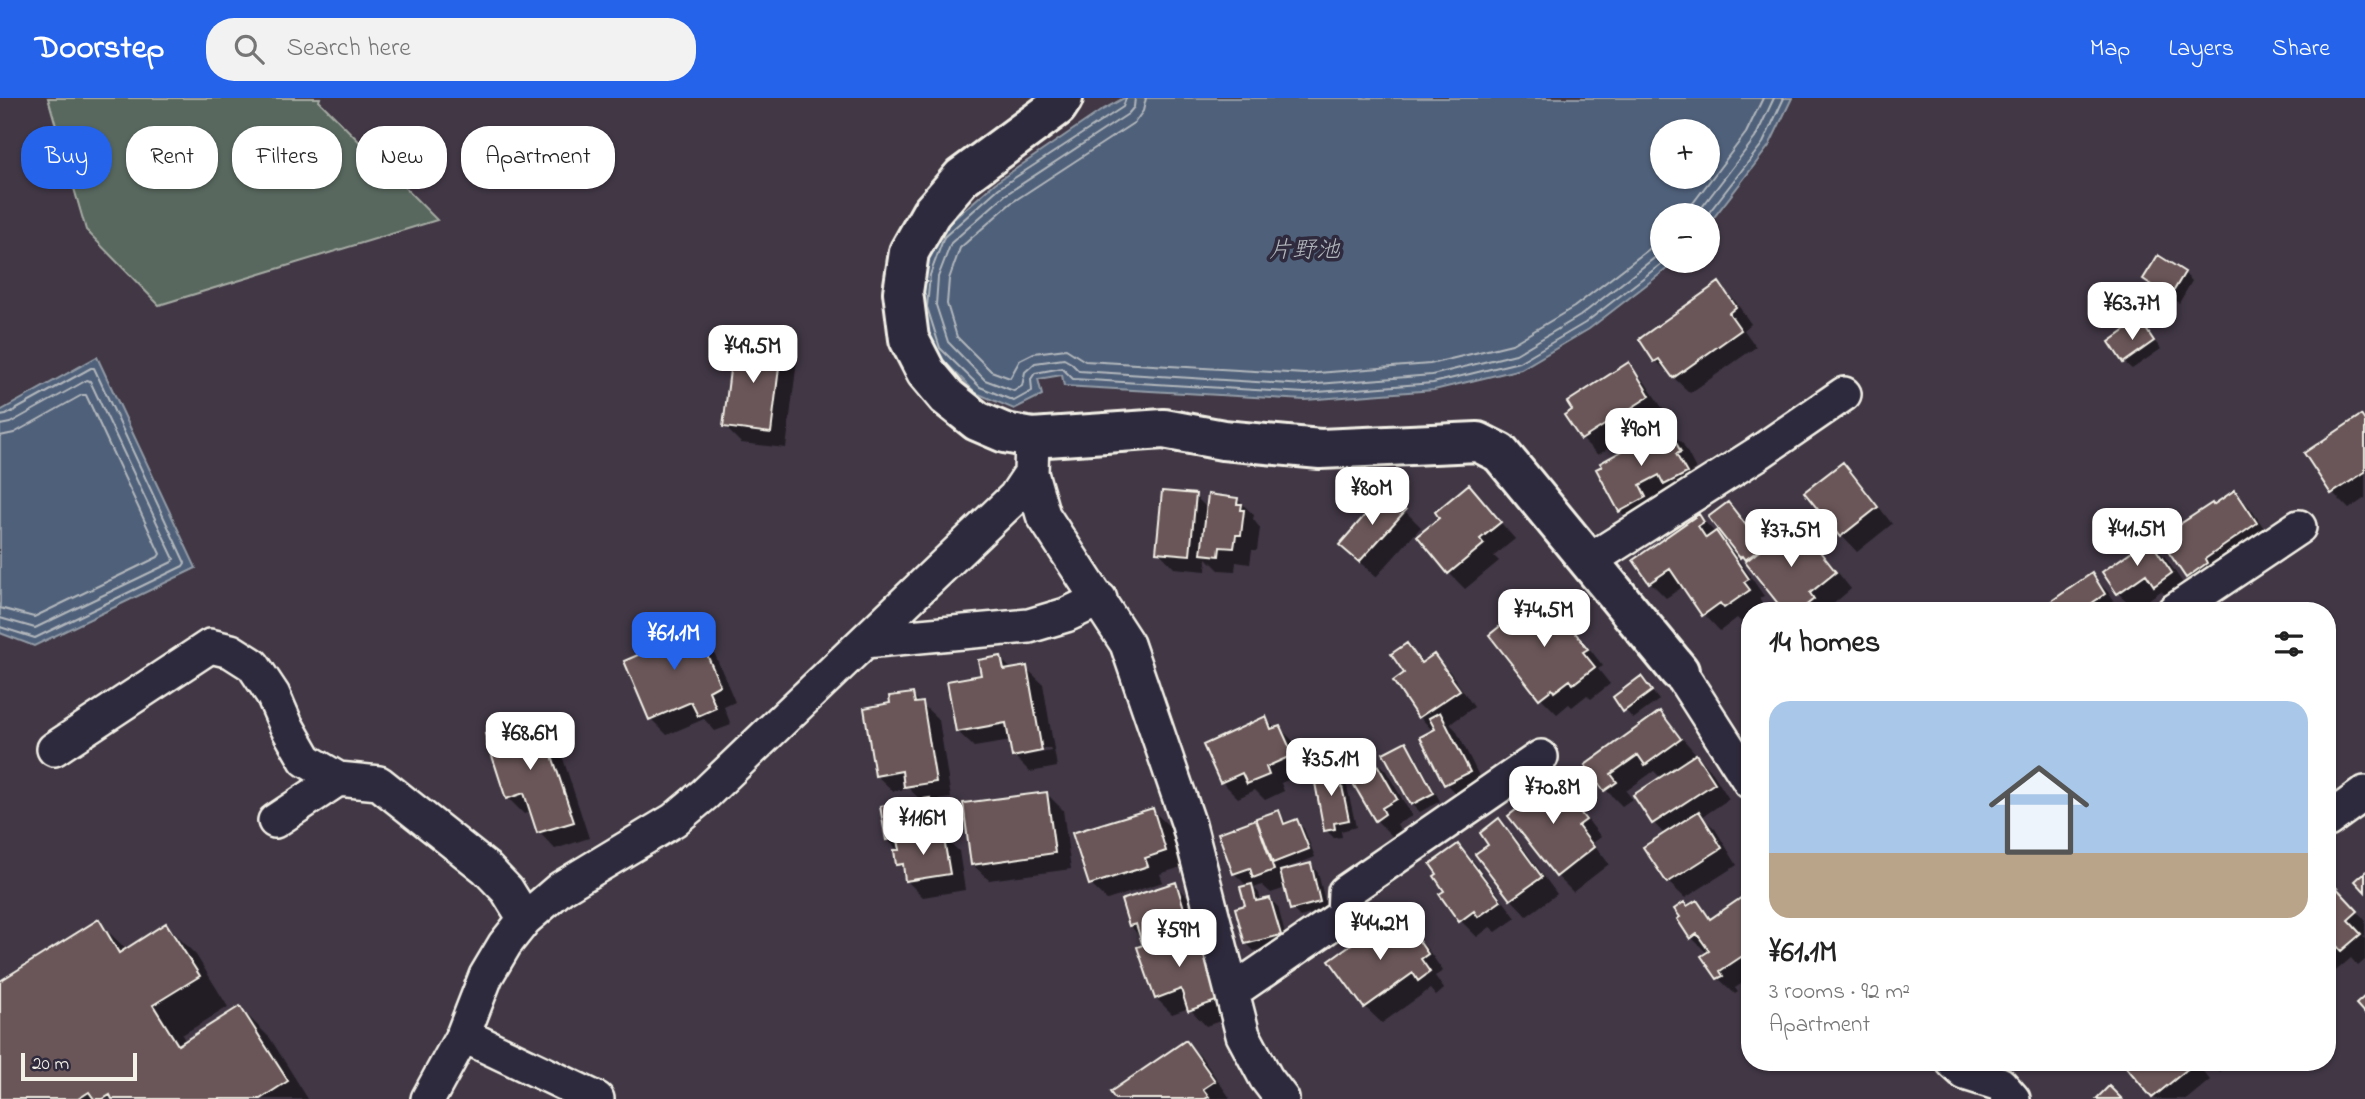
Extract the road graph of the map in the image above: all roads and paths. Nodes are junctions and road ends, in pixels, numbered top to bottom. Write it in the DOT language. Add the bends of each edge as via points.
graph roads {
  1 [pos="1063,98"];
  2 [pos="1844,394"];
  3 [pos="1032,455"];
  4 [pos="2299,527"];
  5 [pos="1589,561"];
  6 [pos="1100,599"];
  7 [pos="2187,602"];
  8 [pos="865,640"];
  9 [pos="1679,671"];
  10 [pos="54,749"];
  11 [pos="1541,757"];
  12 [pos="1741,768"];
  13 [pos="338,779"];
  14 [pos="2365,793"];
  15 [pos="2336,814"];
  16 [pos="275,821"];
  17 [pos="526,919"];
  18 [pos="1232,992"];
  19 [pos="463,1035"];
  20 [pos="1963,1071"];
  21 [pos="2003,1086"];
  22 [pos="428,1099"];
  23 [pos="597,1099"];
  24 [pos="1282,1099"];
  1 -- 3 [label="street" via="961,177 931,213 909,252 903,292 909,339 926,372 977,421 1005,433"];
  2 -- 5 [label="street"];
  3 -- 5 [label="street" via="1164,429 1320,449 1478,442 1500,453"];
  3 -- 6 [label="street" via="1043,515"];
  3 -- 8 [label="street" via="1015,497"];
  4 -- 7 [label="street"];
  5 -- 9 [label="street"];
  6 -- 8 [label="street" via="1029,626"];
  6 -- 18 [label="street" via="1128,644 1153,715 1189,824"];
  8 -- 17 [label="street" via="674,820 561,888"];
  9 -- 12 [label="street"];
  10 -- 13 [label="street" via="210,646 232,650 253,665 306,760"];
  11 -- 18 [label="street" via="1345,892 1344,915"];
  13 -- 16 [label="street"];
  13 -- 17 [label="street" via="379,783 486,867"];
  14 -- 15 [label="street"];
  17 -- 19 [label="street" via="486,976"];
  18 -- 24 [label="street" via="1243,1035"];
  19 -- 22 [label="street"];
  19 -- 23 [label="street"];
  20 -- 21 [label="street"];
}
